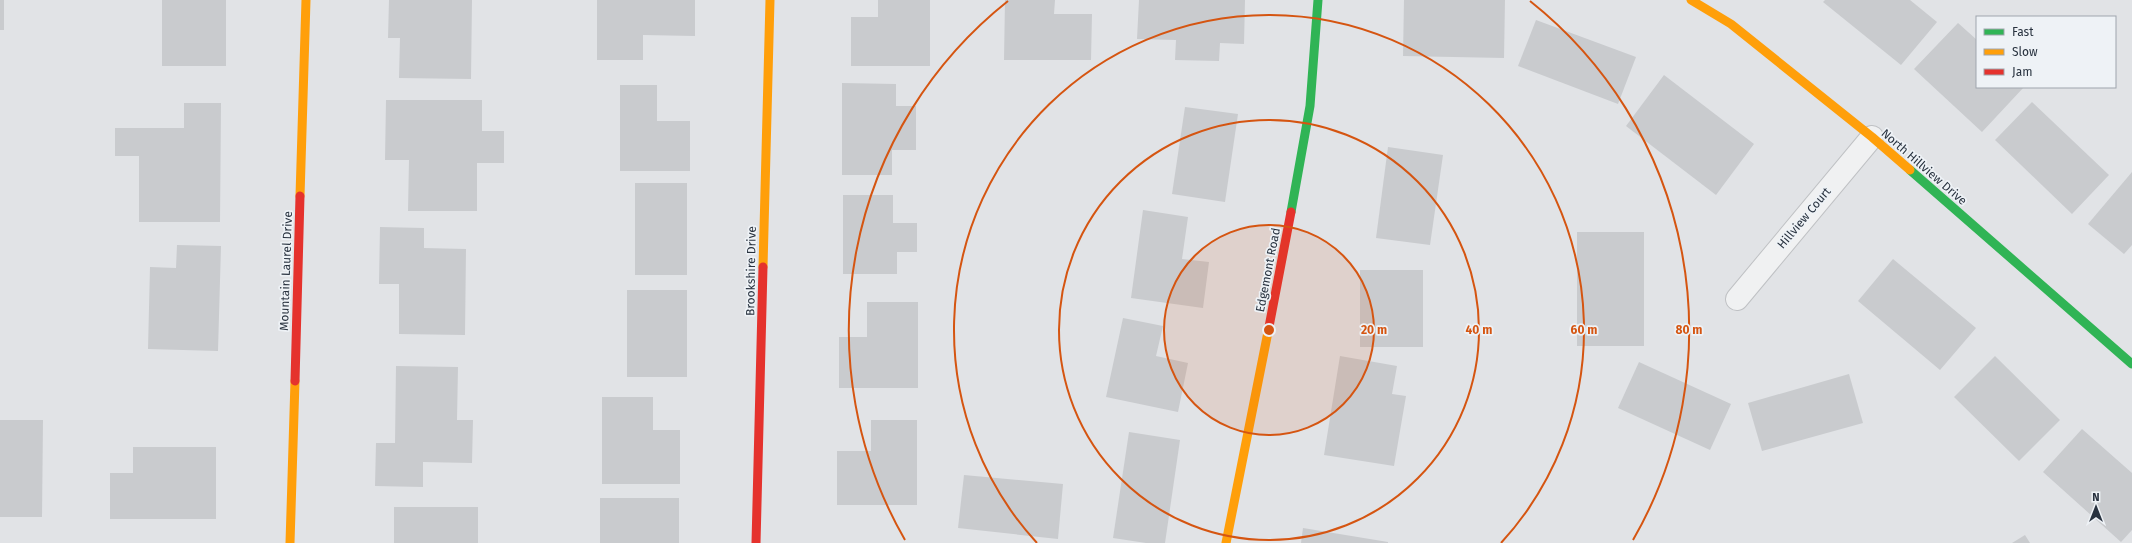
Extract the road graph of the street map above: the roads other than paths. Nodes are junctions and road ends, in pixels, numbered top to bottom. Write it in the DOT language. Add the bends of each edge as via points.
graph roads {
  1 [pos="306,0"];
  2 [pos="770,0"];
  3 [pos="1318,0"];
  4 [pos="1691,0"];
  5 [pos="1872,137"];
  6 [pos="1737,299"];
  7 [pos="2132,364"];
  8 [pos="290,543"];
  9 [pos="756,543"];
  10 [pos="1226,543"];
  1 -- 8 [label="street, Mountain Laurel Drive"];
  2 -- 9 [label="street, Brookshire Drive"];
  3 -- 10 [label="street, Edgemont Road" via="1310,106 1279,280"];
  4 -- 5 [label="street, North Hillview Drive" via="1732,24"];
  5 -- 6 [label="street, Hillview Court"];
  5 -- 7 [label="street, North Hillview Drive"];
}
